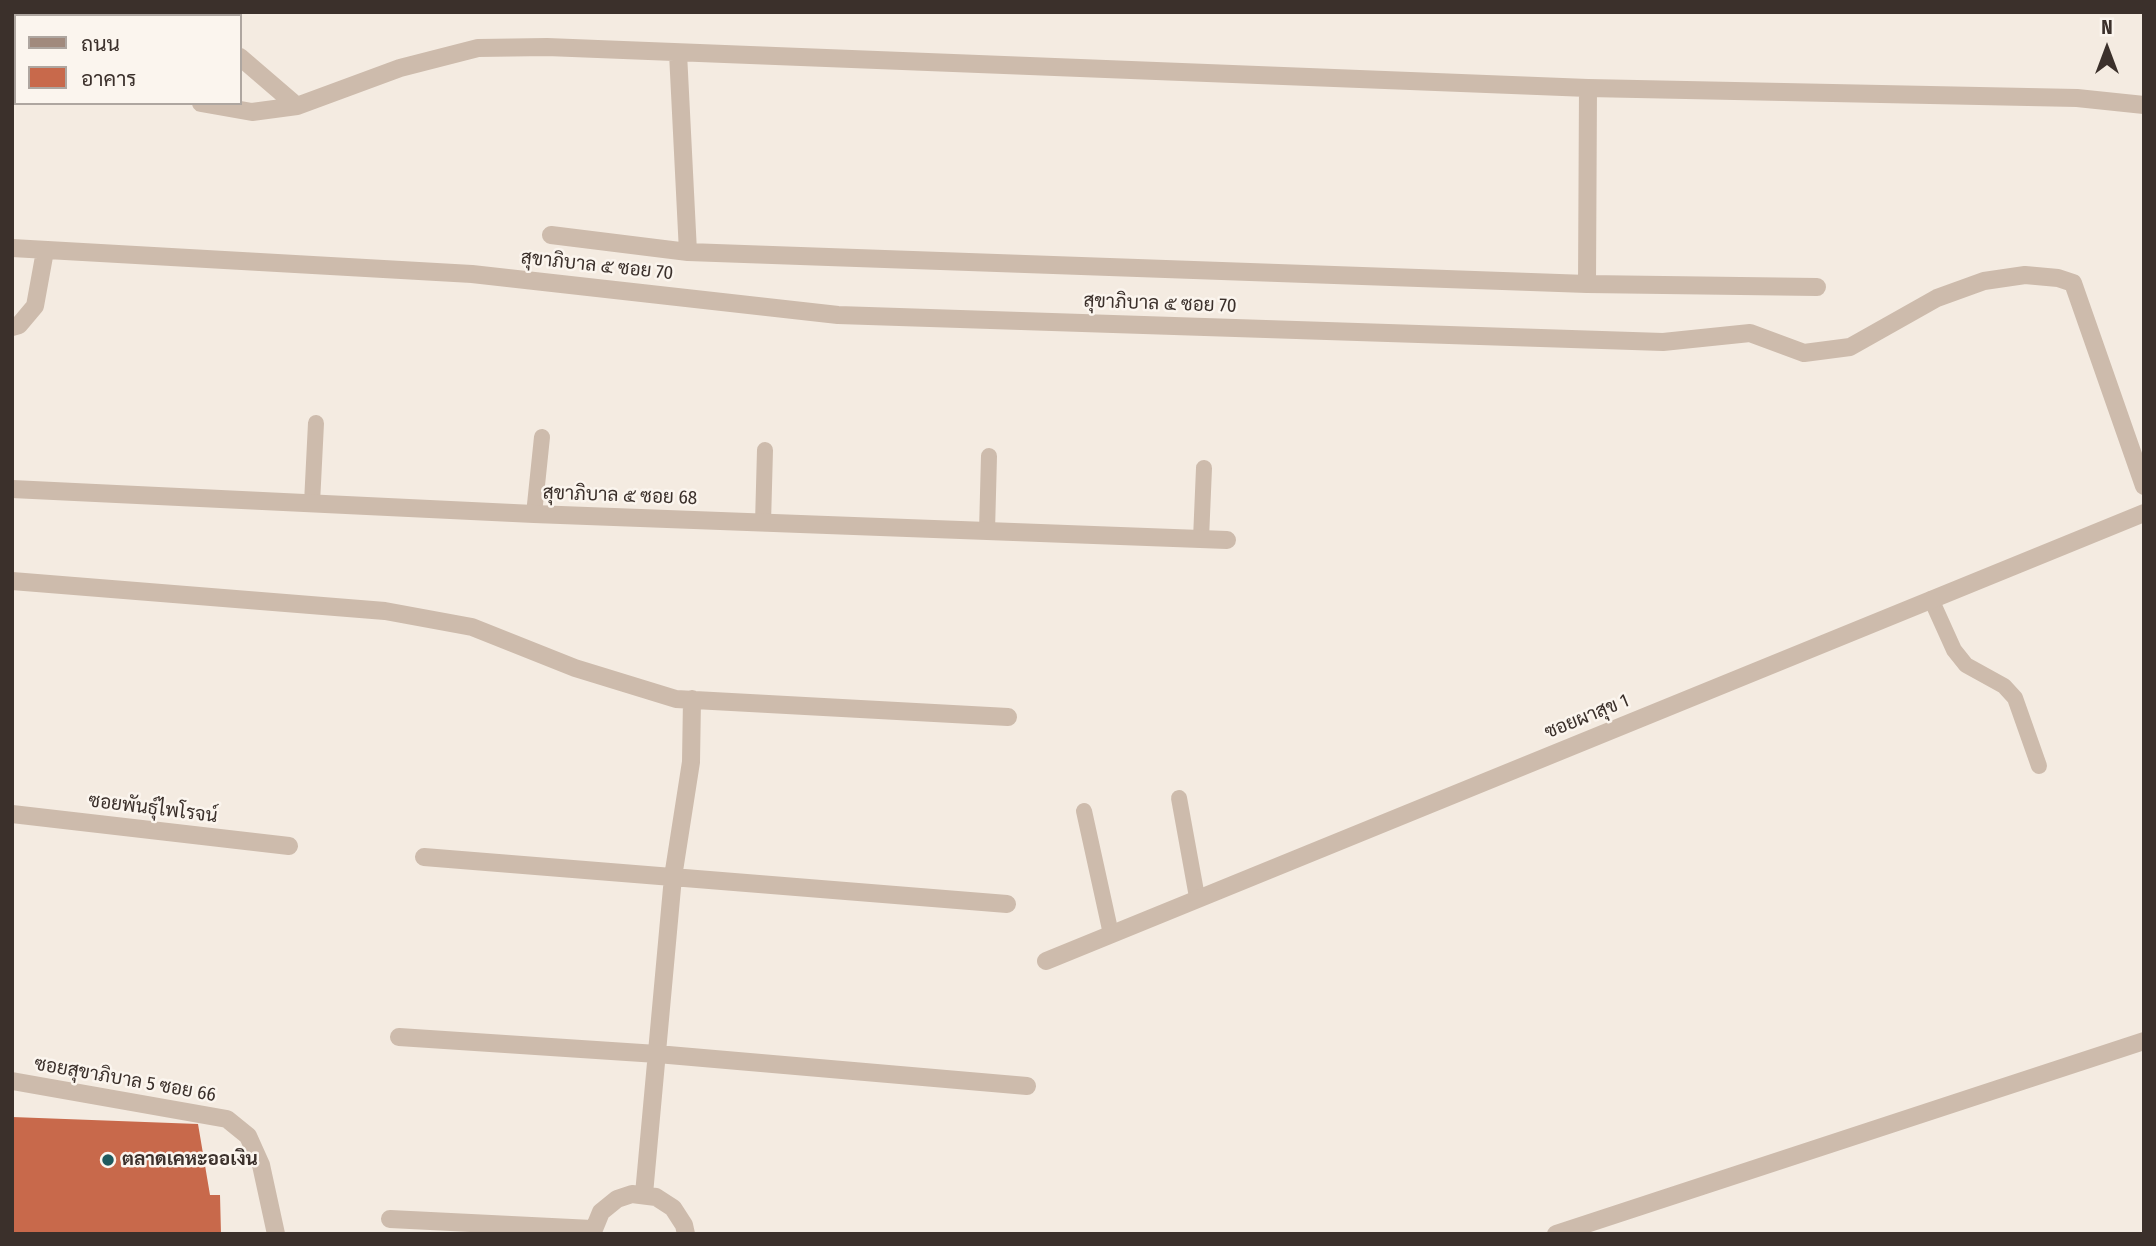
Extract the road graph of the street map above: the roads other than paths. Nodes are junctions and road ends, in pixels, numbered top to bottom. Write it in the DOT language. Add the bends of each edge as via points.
graph roads {
  1 [pos="678,53"];
  2 [pos="242,59"];
  3 [pos="1588,88"];
  4 [pos="212,105"];
  5 [pos="2144,105"];
  6 [pos="297,106"];
  7 [pos="551,235"];
  8 [pos="12,248"];
  9 [pos="45,251"];
  10 [pos="688,252"];
  11 [pos="1587,284"];
  12 [pos="1817,287"];
  13 [pos="12,327"];
  14 [pos="316,423"];
  15 [pos="542,437"];
  16 [pos="765,450"];
  17 [pos="989,456"];
  18 [pos="1204,468"];
  19 [pos="2144,486"];
  20 [pos="12,489"];
  21 [pos="312,503"];
  22 [pos="2144,513"];
  23 [pos="534,514"];
  24 [pos="764,523"];
  25 [pos="987,531"];
  26 [pos="1201,539"];
  27 [pos="1227,540"];
  28 [pos="12,581"];
  29 [pos="1931,599"];
  30 [pos="692,699"];
  31 [pos="1009,717"];
  32 [pos="2039,766"];
  33 [pos="1179,798"];
  34 [pos="1084,811"];
  35 [pos="12,814"];
  36 [pos="289,846"];
  37 [pos="424,857"];
  38 [pos="673,877"];
  39 [pos="1197,897"];
  40 [pos="1007,904"];
  41 [pos="1111,934"];
  42 [pos="1046,961"];
  43 [pos="399,1037"];
  44 [pos="2144,1041"];
  45 [pos="657,1054"];
  46 [pos="12,1081"];
  47 [pos="1027,1086"];
  48 [pos="644,1194"];
  49 [pos="390,1219"];
  50 [pos="592,1231"];
  51 [pos="276,1234"];
  52 [pos="686,1234"];
  53 [pos="1556,1234"];
  1 -- 3 [label="street"];
  1 -- 6 [label="street" via="478,48 400,68"];
  1 -- 10 [label="street"];
  2 -- 6 [label="street"];
  3 -- 5 [label="street" via="2077,98"];
  3 -- 11 [label="street"];
  4 -- 6 [label="street" via="252,112"];
  7 -- 10 [label="street"];
  8 -- 9 [label="street, สุขาภิบาล ๕ ซอย 70"];
  9 -- 13 [label="street" via="35,306 19,326"];
  9 -- 19 [label="street, สุขาภิบาล ๕ ซอย 70" via="472,274 838,315 1663,342 1750,333 1804,353 1850,347 1937,298 1984,281 2025,275 2058,278 2073,283"];
  10 -- 11 [label="street"];
  11 -- 12 [label="street"];
  14 -- 21 [label="lane"];
  15 -- 23 [label="lane"];
  16 -- 24 [label="lane"];
  17 -- 25 [label="lane"];
  18 -- 26 [label="lane"];
  20 -- 21 [label="street, สุขาภิบาล ๕ ซอย 68"];
  21 -- 23 [label="street, สุขาภิบาล ๕ ซอย 68"];
  22 -- 29 [label="street, ซอยผาสุข 1"];
  23 -- 24 [label="street, สุขาภิบาล ๕ ซอย 68"];
  24 -- 25 [label="street, สุขาภิบาล ๕ ซอย 68"];
  25 -- 26 [label="street, สุขาภิบาล ๕ ซอย 68"];
  26 -- 27 [label="street, สุขาภิบาล ๕ ซอย 68"];
  28 -- 30 [label="street" via="384,611 472,627 575,668 676,699"];
  29 -- 32 [label="lane" via="1954,650 1966,665 2004,686 2015,698"];
  29 -- 39 [label="street, ซอยผาสุข 1"];
  30 -- 31 [label="street"];
  30 -- 38 [label="street" via="691,762"];
  33 -- 39 [label="lane"];
  34 -- 41 [label="lane"];
  35 -- 36 [label="street, ซอยพันธ์ุไพโรจน์"];
  37 -- 38 [label="street"];
  38 -- 40 [label="street"];
  38 -- 45 [label="street"];
  39 -- 41 [label="street, ซอยผาสุข 1"];
  41 -- 42 [label="street, ซอยผาสุข 1"];
  43 -- 45 [label="street"];
  44 -- 53 [label="street"];
  45 -- 47 [label="street"];
  45 -- 48 [label="street"];
  46 -- 51 [label="street, ซอยสุขาภิบาล 5 ซอย 66" via="227,1119 248,1136 261,1166"];
  48 -- 50 [label="street" via="617,1199 601,1212"];
  48 -- 52 [label="street" via="673,1208"];
  49 -- 50 [label="street"];
}
